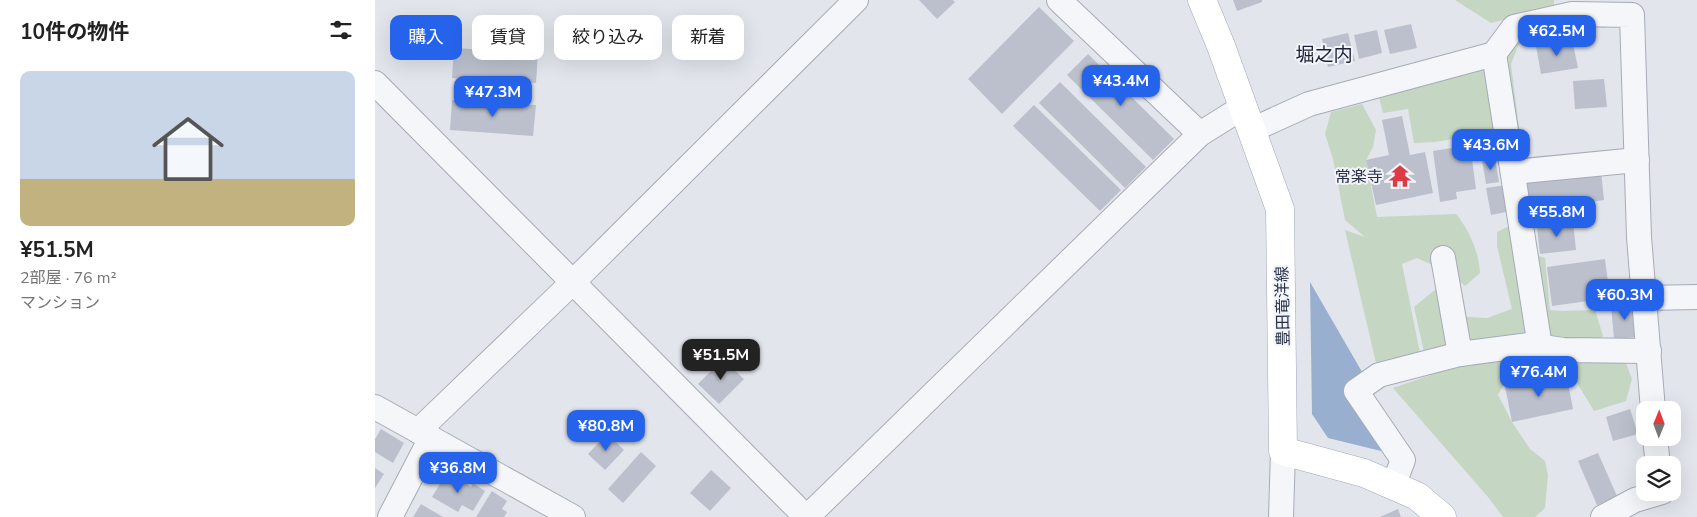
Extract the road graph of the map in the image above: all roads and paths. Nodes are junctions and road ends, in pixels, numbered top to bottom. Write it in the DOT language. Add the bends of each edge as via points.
graph roads {
  1 [pos="856,0"];
  2 [pos="1059,0"];
  3 [pos="1202,0"];
  4 [pos="1572,7"];
  5 [pos="1494,54"];
  6 [pos="375,83"];
  7 [pos="1248,118"];
  8 [pos="1199,134"];
  9 [pos="1637,160"];
  10 [pos="1513,172"];
  11 [pos="1443,258"];
  12 [pos="573,282"];
  13 [pos="1697,297"];
  14 [pos="1643,298"];
  15 [pos="1541,347"];
  16 [pos="1649,351"];
  17 [pos="1459,354"];
  18 [pos="1652,401"];
  19 [pos="375,408"];
  20 [pos="424,435"];
  21 [pos="1283,451"];
  22 [pos="1393,486"];
  23 [pos="1636,500"];
  24 [pos="562,515"];
  25 [pos="390,517"];
  26 [pos="807,517"];
  27 [pos="1281,517"];
  28 [pos="1442,517"];
  29 [pos="1603,517"];
  1 -- 12 [label="street"];
  2 -- 8 [label="street"];
  3 -- 7 [label="main road, 豊田竜洋線"];
  4 -- 5 [label="street" via="1514,27"];
  4 -- 9 [label="street" via="1632,15"];
  5 -- 7 [label="street"];
  5 -- 10 [label="street"];
  6 -- 12 [label="street"];
  7 -- 8 [label="street"];
  7 -- 21 [label="main road, 豊田竜洋線" via="1280,209"];
  8 -- 26 [label="street"];
  9 -- 10 [label="street"];
  9 -- 14 [label="street"];
  10 -- 15 [label="street"];
  11 -- 17 [label="street"];
  12 -- 20 [label="street"];
  12 -- 26 [label="street"];
  13 -- 14 [label="street"];
  14 -- 16 [label="street"];
  15 -- 16 [label="street"];
  15 -- 17 [label="street" via="1528,345"];
  16 -- 18 [label="street"];
  17 -- 22 [label="street" via="1379,375 1356,391 1403,460"];
  19 -- 20 [label="street"];
  20 -- 24 [label="street"];
  20 -- 25 [label="street"];
  21 -- 22 [label="main road" via="1364,473"];
  21 -- 27 [label="street"];
  22 -- 28 [label="main road" via="1417,496"];
  23 -- 29 [label="street"];
}
